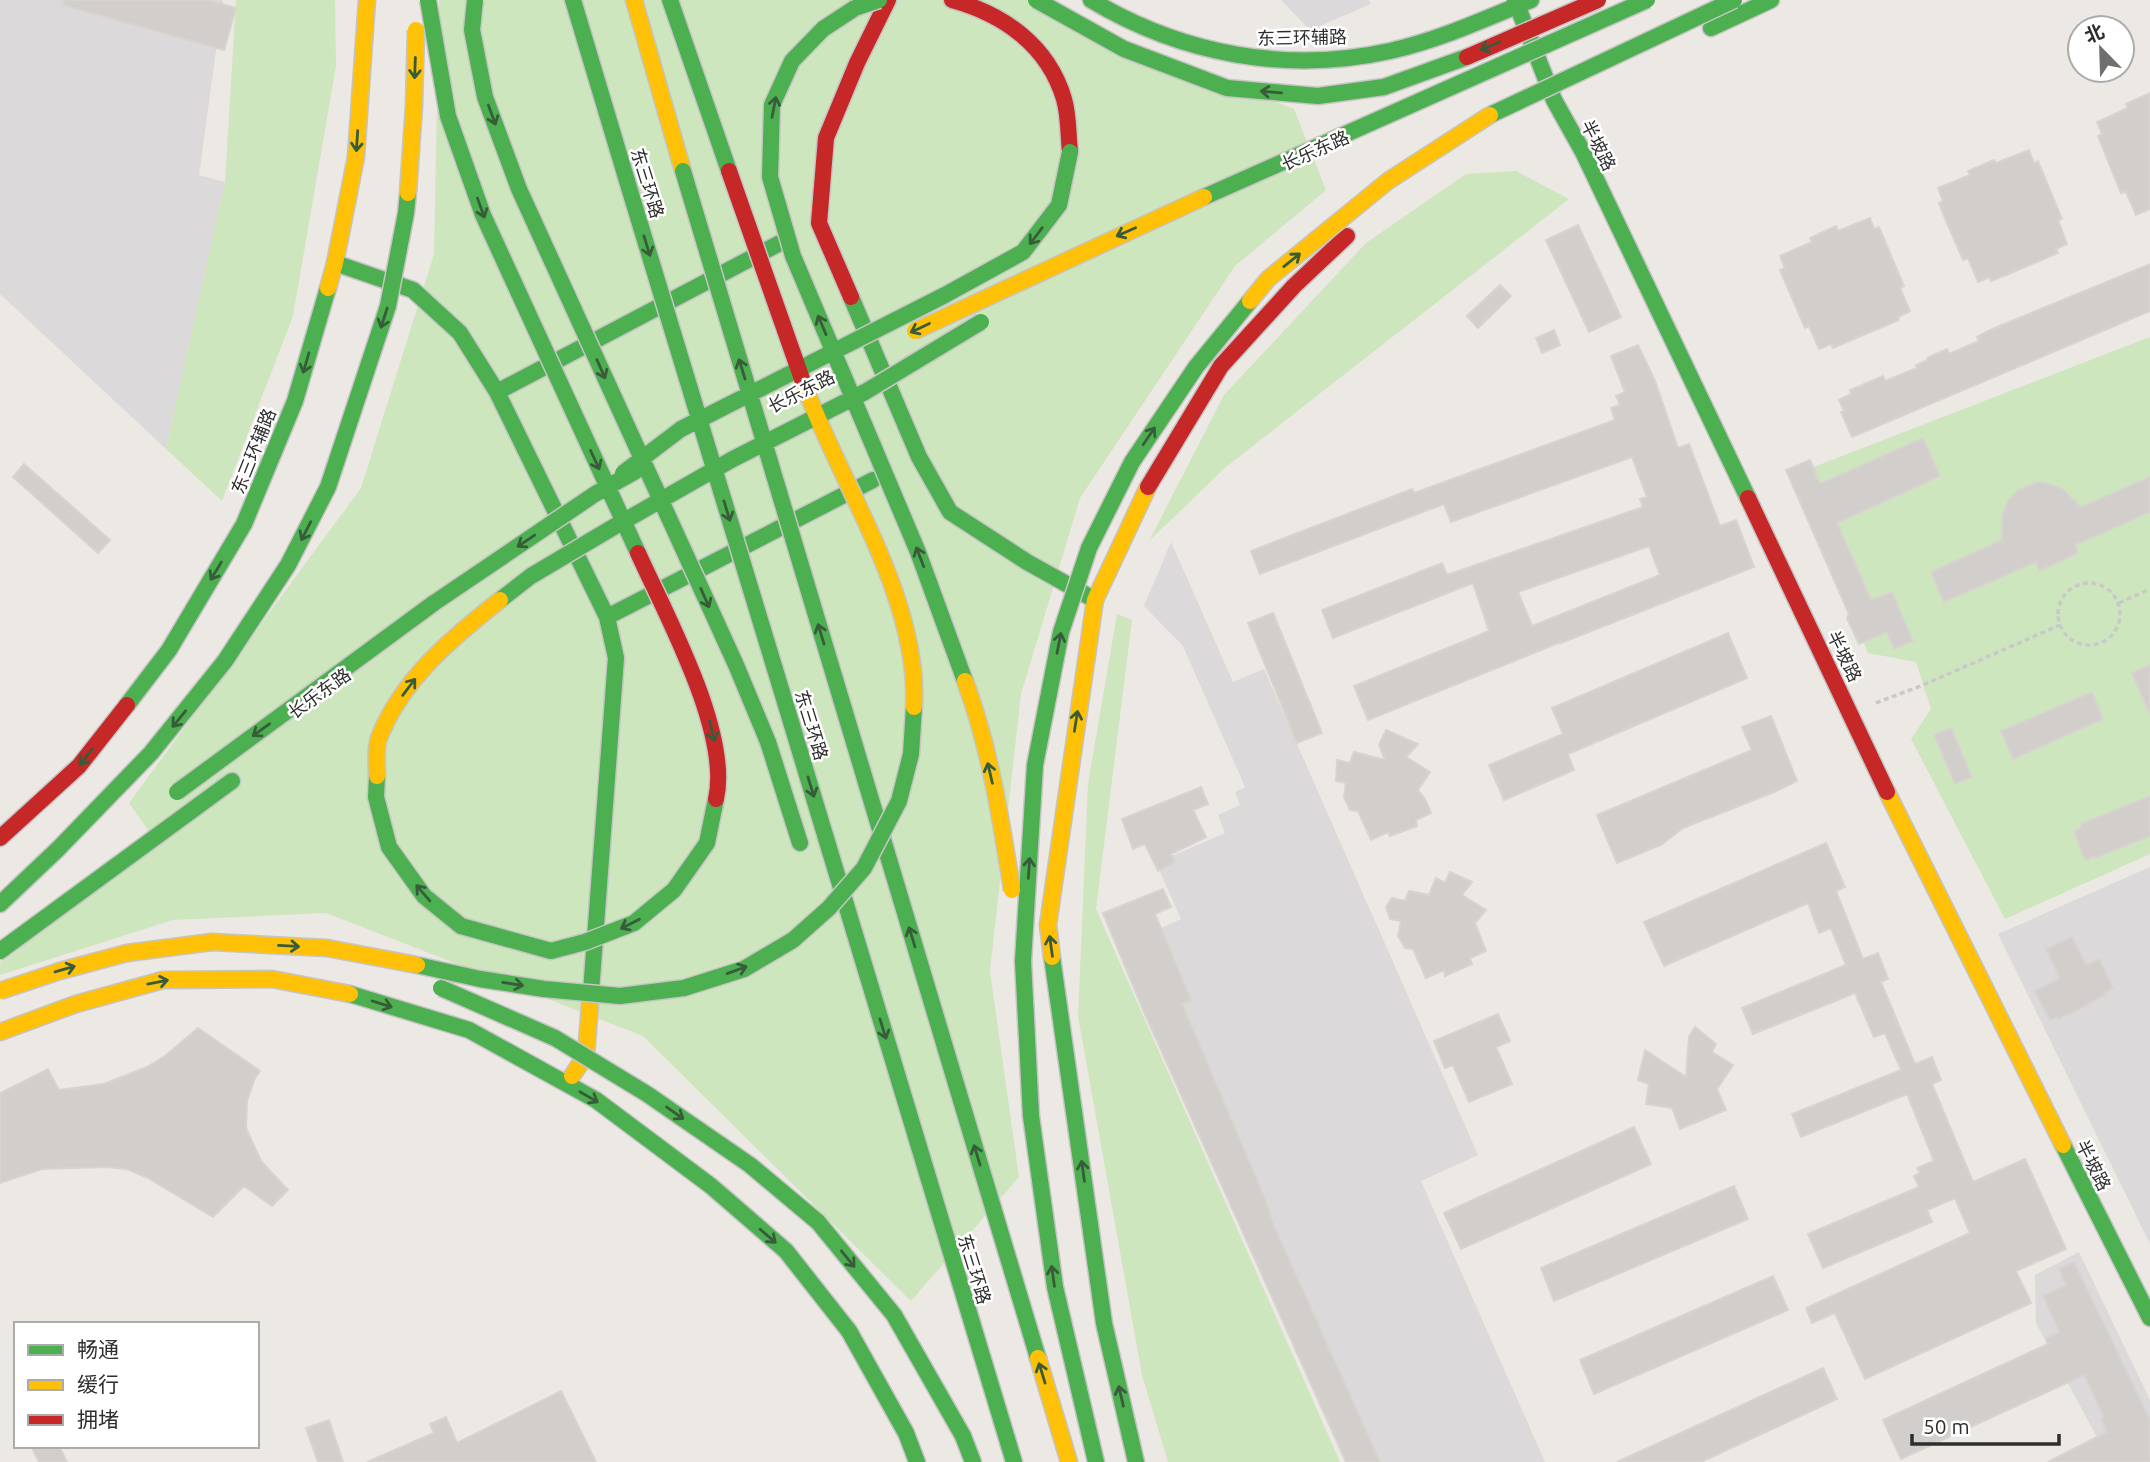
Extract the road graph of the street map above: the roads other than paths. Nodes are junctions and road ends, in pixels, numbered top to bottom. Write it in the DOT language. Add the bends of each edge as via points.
graph roads {
  1 [pos="367,0"];
  2 [pos="417,0"];
  3 [pos="428,0"];
  4 [pos="475,0"];
  5 [pos="573,0"];
  6 [pos="634,0"];
  7 [pos="670,0"];
  8 [pos="879,0"];
  9 [pos="888,0"];
  10 [pos="952,0"];
  11 [pos="1036,0"];
  12 [pos="1091,0"];
  13 [pos="1598,0"];
  14 [pos="1647,0"];
  15 [pos="1734,0"];
  16 [pos="1772,0"];
  17 [pos="1521,2"];
  18 [pos="1563,60"];
  19 [pos="1526,77"];
  20 [pos="1554,100"];
  21 [pos="819,223"];
  22 [pos="335,263"];
  23 [pos="794,390"];
  24 [pos="497,392"];
  25 [pos="769,402"];
  26 [pos="907,463"];
  27 [pos="595,494"];
  28 [pos="1095,600"];
  29 [pos="607,617"];
  30 [pos="449,621"];
  31 [pos="238,777"];
  32 [pos="171,796"];
  33 [pos="0,838"];
  34 [pos="806,860"];
  35 [pos="818,899"];
  36 [pos="0,904"];
  37 [pos="22,905"];
  38 [pos="0,921"];
  39 [pos="826,925"];
  40 [pos="327,948"];
  41 [pos="0,951"];
  42 [pos="1023,961"];
  43 [pos="0,991"];
  44 [pos="0,1032"];
  45 [pos="566,1085"];
  46 [pos="936,1255"];
  47 [pos="966,1307"];
  48 [pos="2150,1318"];
  49 [pos="917,1462"];
  50 [pos="973,1462"];
  51 [pos="1014,1462"];
  52 [pos="1069,1462"];
  53 [pos="1097,1462"];
  54 [pos="1136,1462"];
  1 -- 22 [label="main road, 东三环辅路, one-way" via="356,157"];
  2 -- 36 [label="main road, one-way, bridge" via="406,214 388,306 328,486 288,565 225,662 151,753"];
  3 -- 30 [label="main road, 长乐东路, one-way, bridge" via="448,116 483,215 608,489 620,514 625,526 636,551 690,667 713,732 719,788 707,844 674,890 634,923 551,951 461,926 424,896 389,847 376,797 379,740 406,688 452,638 531,576 617,526 628,519 733,459 865,392 987,319 692,468 528,565"];
  4 -- 34 [label="main road, one-way, bridge" via="472,30 485,97 519,189 768,742"];
  5 -- 47 [label="main road, 东三环路, one-way, bridge"];
  52 -- 6 [label="main road, 东三环路, one-way, bridge"];
  40 -- 7 [label="main road, one-way, bridge" via="544,989 620,996 684,988 744,969 793,940 864,868 899,801 911,754 914,700 909,640 883,563 805,387"];
  42 -- 8 [label="main road, one-way, bridge" via="1000,817 974,705 918,552 793,256 770,177 772,105 792,61 823,29 855,8"];
  9 -- 21 [label="main road" via="826,138"];
  10 -- 27 [label="main road, one-way, bridge" via="971,4 1020,31 1036,46 1063,94 1070,152 1059,205 1023,252 681,429"];
  13 -- 11 [label="main road, one-way, bridge" via="1455,62 1384,87 1318,96 1227,88 1124,49"];
  12 -- 17 [label="main road, 东三环辅路" via="1135,26 1187,44 1256,59 1308,60 1370,55 1442,36"];
  14 -- 23 [label="main road, 长乐东路, one-way, bridge" via="983,297"];
  42 -- 15 [label="main road, one-way, bridge" via="1035,765 1061,632 1089,548 1132,462 1196,368 1268,279 1388,181 1492,114"];
  16 -- 20 [label="main road"];
  17 -- 20 [label="main road, 半坡路"];
  18 -- 19 [label="main road"];
  20 -- 28 [label="main road" via="1413,180 1336,246 1270,312 1221,366 1153,475"];
  20 -- 48 [label="main road, 半坡路" via="1852,712 1906,835"];
  21 -- 24 [label="main road"];
  21 -- 26 [label="main road"];
  22 -- 24 [label="main road" via="413,290 460,333"];
  22 -- 33 [label="main road, 东三环辅路, one-way" via="295,401 244,524 169,650 79,766"];
  24 -- 29 [label="main road"];
  25 -- 27 [label="main road, 长乐东路, bridge"];
  26 -- 28 [label="main road" via="950,512"];
  26 -- 29 [label="main road"];
  27 -- 32 [label="main road, 长乐东路, one-way, bridge" via="434,603"];
  54 -- 28 [label="main road, one-way" via="1104,1323 1048,925"];
  29 -- 45 [label="main road" via="616,658 586,1055"];
  31 -- 41 [label="main road"];
  35 -- 39 [label="main road"];
  37 -- 38 [label="main road"];
  43 -- 40 [label="main road, one-way, bridge" via="127,953 212,942"];
  40 -- 50 [label="main road, one-way, bridge" via="455,993 555,1038 750,1164 818,1222 894,1315"];
  53 -- 42 [label="main road, one-way" via="1055,1287 1031,1116"];
  44 -- 45 [label="main road, one-way" via="163,979 272,979 352,994 468,1030"];
  45 -- 49 [label="main road, one-way" via="596,1100 711,1186 786,1251 849,1331 906,1433"];
  46 -- 47 [label="main road"];
  47 -- 51 [label="main road, 东三环路"];
}
